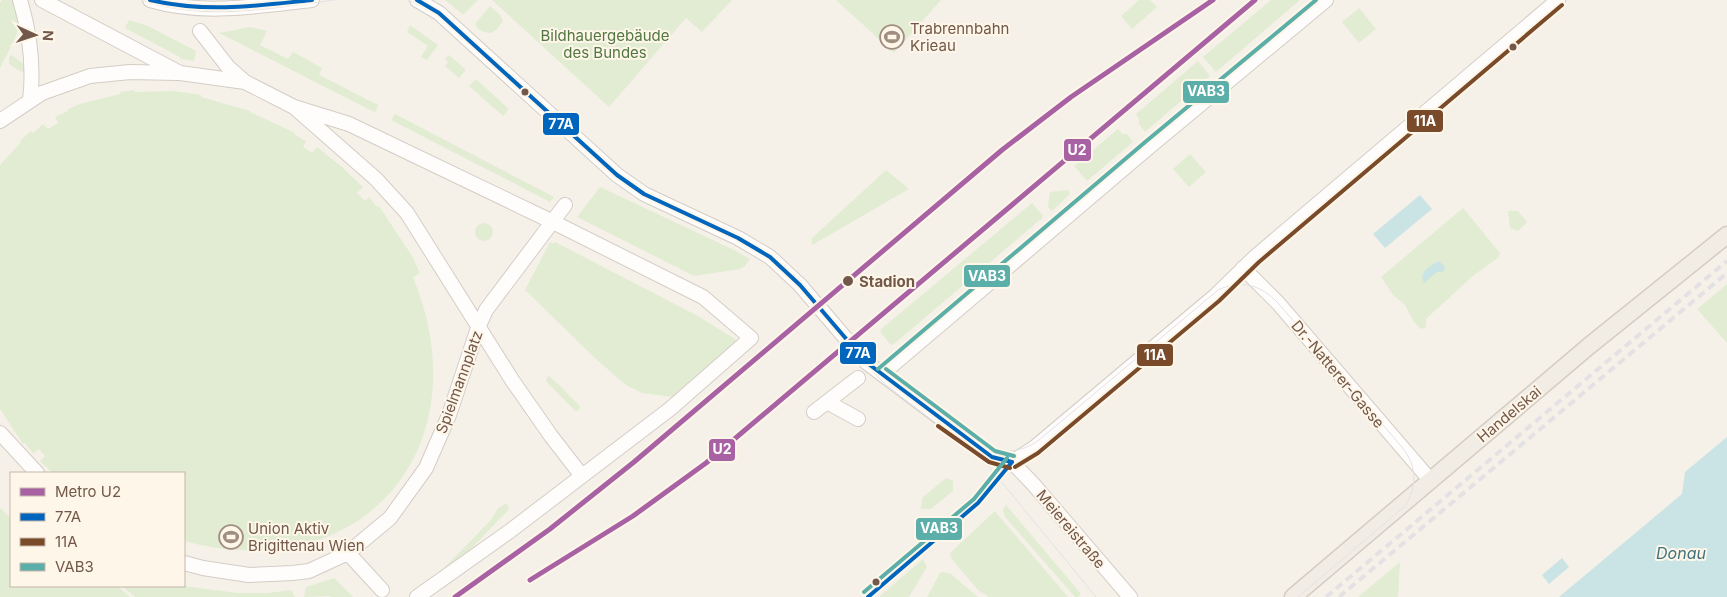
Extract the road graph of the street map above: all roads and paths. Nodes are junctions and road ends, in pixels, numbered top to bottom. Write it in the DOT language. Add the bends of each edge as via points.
graph roads {
  1 [pos="20,0"];
  2 [pos="42,0"];
  3 [pos="150,0"];
  4 [pos="312,0"];
  5 [pos="417,0"];
  6 [pos="1326,0"];
  7 [pos="1558,0"];
  8 [pos="200,31"];
  9 [pos="180,74"];
  10 [pos="245,82"];
  11 [pos="30,101"];
  12 [pos="294,106"];
  13 [pos="0,121"];
  14 [pos="565,205"];
  15 [pos="553,222"];
  16 [pos="1727,235"];
  17 [pos="1244,268"];
  18 [pos="478,328"];
  19 [pos="882,374"];
  20 [pos="858,378"];
  21 [pos="827,402"];
  22 [pos="814,412"];
  23 [pos="858,419"];
  24 [pos="0,433"];
  25 [pos="1012,462"];
  26 [pos="36,472"];
  27 [pos="582,476"];
  28 [pos="1431,481"];
  29 [pos="348,553"];
  30 [pos="185,563"];
  31 [pos="382,590"];
  32 [pos="417,597"];
  33 [pos="1130,597"];
  34 [pos="1293,597"];
  1 -- 11 [label="street" via="30,41 33,77"];
  2 -- 9 [label="street"];
  3 -- 4 [label="street" via="207,10"];
  5 -- 19 [label="street" via="438,13 617,175 661,203 738,238 770,257 800,285 866,362"];
  6 -- 19 [label="street"];
  7 -- 17 [label="street"];
  8 -- 10 [label="street" via="228,67"];
  9 -- 10 [label="street"];
  9 -- 11 [label="street" via="130,72 90,76 42,93"];
  10 -- 12 [label="street"];
  11 -- 13 [label="street"];
  12 -- 15 [label="street" via="349,124"];
  12 -- 18 [label="street" via="376,179 407,213"];
  14 -- 15 [label="street, Spielmannplatz"];
  15 -- 18 [label="street, Spielmannplatz" via="499,291"];
  15 -- 27 [label="street" via="703,297 751,338 670,409"];
  16 -- 28 [label="main road, Handelskai" via="1589,346"];
  17 -- 25 [label="street" via="1034,448"];
  17 -- 28 [label="street, Dr.-Natterer-Gasse"];
  18 -- 27 [label="street" via="545,428"];
  18 -- 29 [label="street, Spielmannplatz" via="449,415 426,468 390,518"];
  19 -- 25 [label="street" via="992,458"];
  20 -- 21 [label="street"];
  21 -- 22 [label="street"];
  21 -- 23 [label="street"];
  24 -- 26 [label="street"];
  25 -- 33 [label="street, Meiereistraße"];
  27 -- 32 [label="street"];
  28 -- 34 [label="main road, Handelskai"];
  29 -- 30 [label="street, Spielmannplatz" via="309,571 293,573 249,575"];
  29 -- 31 [label="street"];
}
